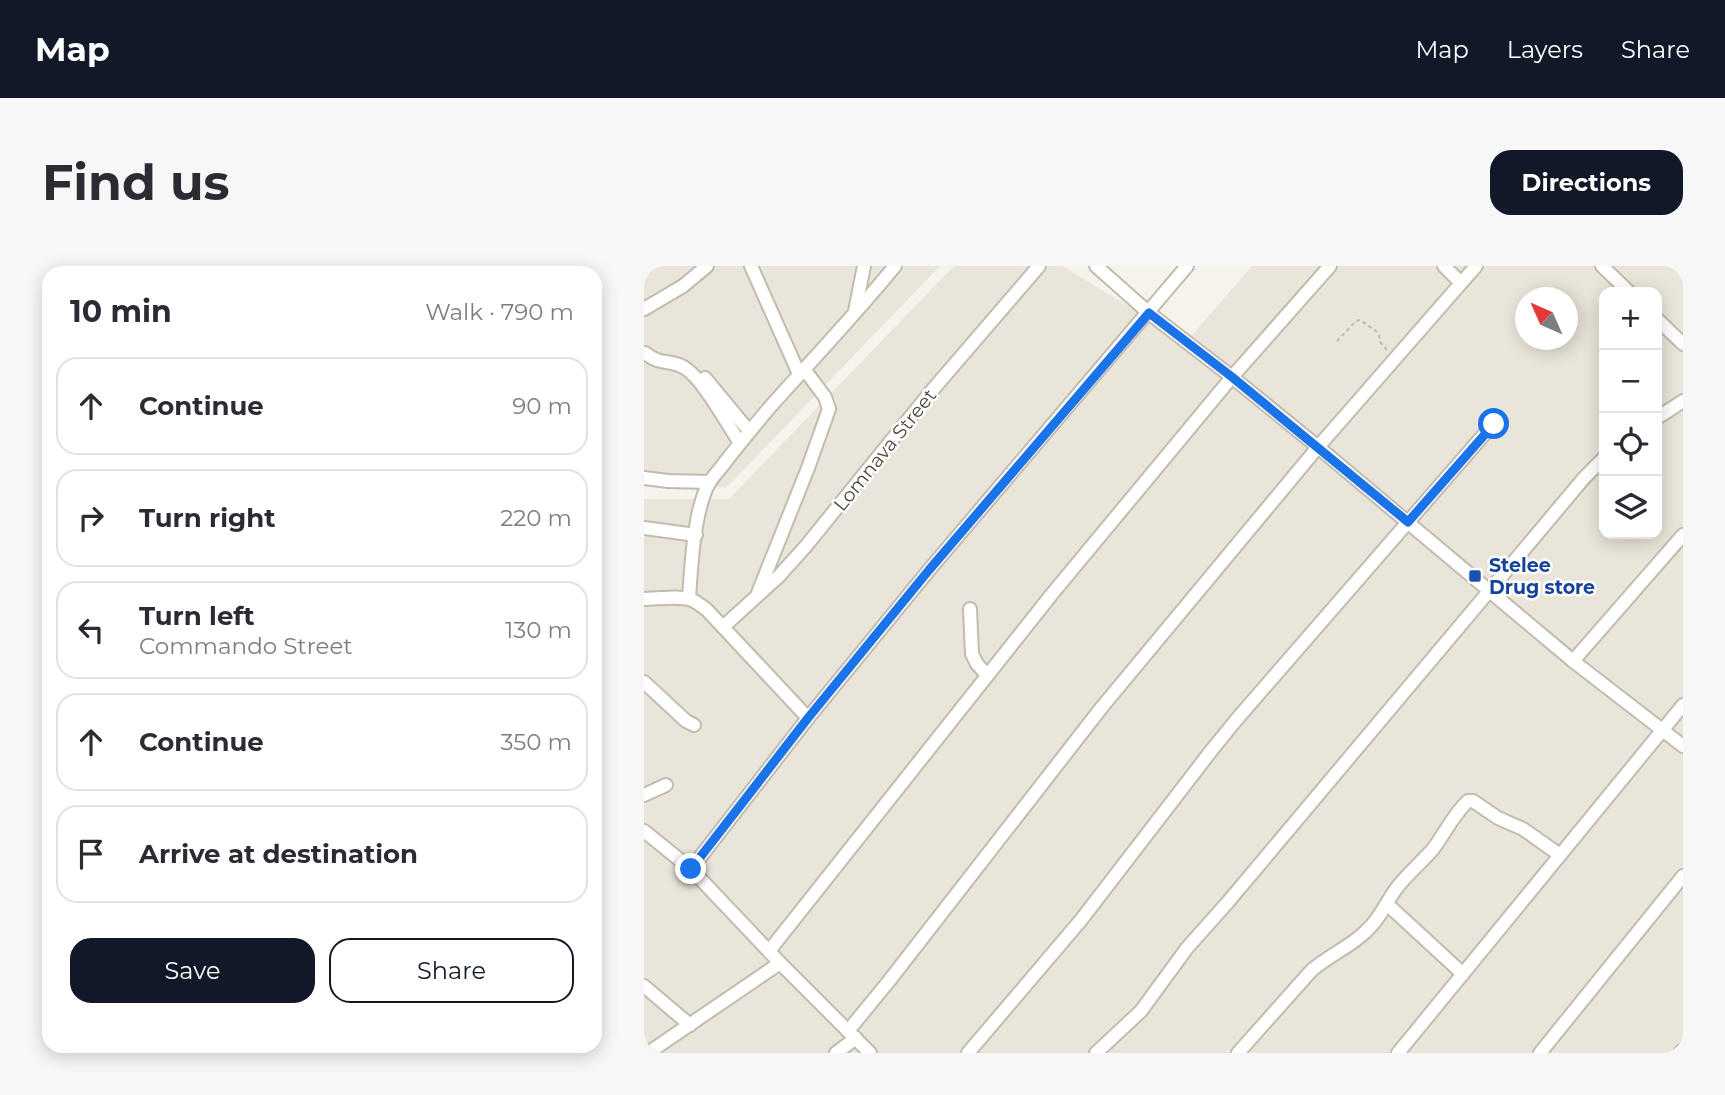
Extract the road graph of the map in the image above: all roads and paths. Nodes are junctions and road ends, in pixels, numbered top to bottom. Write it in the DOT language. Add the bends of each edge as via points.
graph roads {
  1 [pos="707,266"];
  2 [pos="751,266"];
  3 [pos="864,266"];
  4 [pos="895,266"];
  5 [pos="1040,266"];
  6 [pos="1096,266"];
  7 [pos="1187,266"];
  8 [pos="1330,266"];
  9 [pos="1444,266"];
  10 [pos="1476,266"];
  11 [pos="1602,266"];
  12 [pos="1461,283"];
  13 [pos="1624,287"];
  14 [pos="644,309"];
  15 [pos="1149,313"];
  16 [pos="855,315"];
  17 [pos="1662,324"];
  18 [pos="1337,341"];
  19 [pos="1683,344"];
  20 [pos="645,353"];
  21 [pos="1396,358"];
  22 [pos="802,372"];
  23 [pos="703,375"];
  24 [pos="1232,377"];
  25 [pos="1683,401"];
  26 [pos="1662,415"];
  27 [pos="1494,424"];
  28 [pos="749,431"];
  29 [pos="740,443"];
  30 [pos="1318,447"];
  31 [pos="1599,463"];
  32 [pos="644,478"];
  33 [pos="710,482"];
  34 [pos="1408,522"];
  35 [pos="644,528"];
  36 [pos="1683,535"];
  37 [pos="695,536"];
  38 [pos="1489,591"];
  39 [pos="756,597"];
  40 [pos="644,599"];
  41 [pos="689,599"];
  42 [pos="970,610"];
  43 [pos="723,627"];
  44 [pos="1573,661"];
  45 [pos="987,675"];
  46 [pos="644,682"];
  47 [pos="1683,705"];
  48 [pos="808,718"];
  49 [pos="694,725"];
  50 [pos="1662,730"];
  51 [pos="1683,746"];
  52 [pos="666,785"];
  53 [pos="644,795"];
  54 [pos="644,831"];
  55 [pos="1560,855"];
  56 [pos="691,869"];
  57 [pos="1683,876"];
  58 [pos="1387,904"];
  59 [pos="769,951"];
  60 [pos="779,963"];
  61 [pos="1463,974"];
  62 [pos="644,986"];
  63 [pos="690,1025"];
  64 [pos="852,1035"];
  65 [pos="648,1053"];
  66 [pos="836,1053"];
  67 [pos="870,1053"];
  68 [pos="968,1053"];
  69 [pos="1096,1053"];
  70 [pos="1238,1053"];
  71 [pos="1398,1053"];
  72 [pos="1540,1053"];
  1 -- 14 [label="street"];
  2 -- 22 [label="street"];
  3 -- 16 [label="street"];
  4 -- 16 [label="street"];
  5 -- 39 [label="street, Lomnava Street" via="806,547"];
  6 -- 15 [label="street"];
  7 -- 15 [label="street"];
  8 -- 24 [label="street"];
  9 -- 12 [label="street"];
  10 -- 12 [label="street"];
  11 -- 13 [label="street"];
  12 -- 21 [label="street"];
  15 -- 24 [label="street"];
  15 -- 48 [label="street"];
  16 -- 22 [label="street"];
  17 -- 19 [label="street"];
  18 -- 21 [label="path" via="1360,320 1376,331"];
  20 -- 29 [label="street" via="696,377"];
  21 -- 30 [label="street"];
  22 -- 28 [label="street"];
  22 -- 39 [label="street" via="825,397 829,409"];
  23 -- 28 [label="street"];
  24 -- 30 [label="street"];
  24 -- 45 [label="street"];
  25 -- 26 [label="street"];
  27 -- 34 [label="street"];
  28 -- 29 [label="street"];
  29 -- 33 [label="street"];
  30 -- 34 [label="street"];
  30 -- 64 [label="street" via="1102,707 897,970"];
  31 -- 38 [label="street"];
  32 -- 33 [label="street"];
  33 -- 37 [label="street"];
  34 -- 38 [label="street"];
  34 -- 68 [label="street" via="1211,751 1080,920"];
  35 -- 37 [label="street"];
  36 -- 44 [label="street"];
  37 -- 41 [label="street"];
  38 -- 44 [label="street"];
  38 -- 69 [label="street" via="1187,948 1141,1011"];
  39 -- 43 [label="street, Lomnava Street"];
  40 -- 41 [label="street"];
  41 -- 43 [label="street"];
  42 -- 45 [label="street" via="972,654"];
  43 -- 48 [label="street"];
  44 -- 50 [label="street"];
  45 -- 59 [label="street"];
  46 -- 49 [label="street"];
  47 -- 50 [label="street"];
  48 -- 56 [label="street"];
  50 -- 51 [label="street"];
  50 -- 55 [label="street"];
  52 -- 53 [label="street"];
  54 -- 56 [label="street"];
  55 -- 58 [label="street" via="1471,800"];
  55 -- 61 [label="street"];
  56 -- 59 [label="street"];
  57 -- 72 [label="street"];
  58 -- 61 [label="street"];
  58 -- 70 [label="street" via="1359,938 1311,971"];
  59 -- 60 [label="street"];
  60 -- 63 [label="street"];
  60 -- 64 [label="street"];
  61 -- 71 [label="street"];
  62 -- 63 [label="street"];
  63 -- 65 [label="street"];
  64 -- 66 [label="street"];
  64 -- 67 [label="street"];
}
